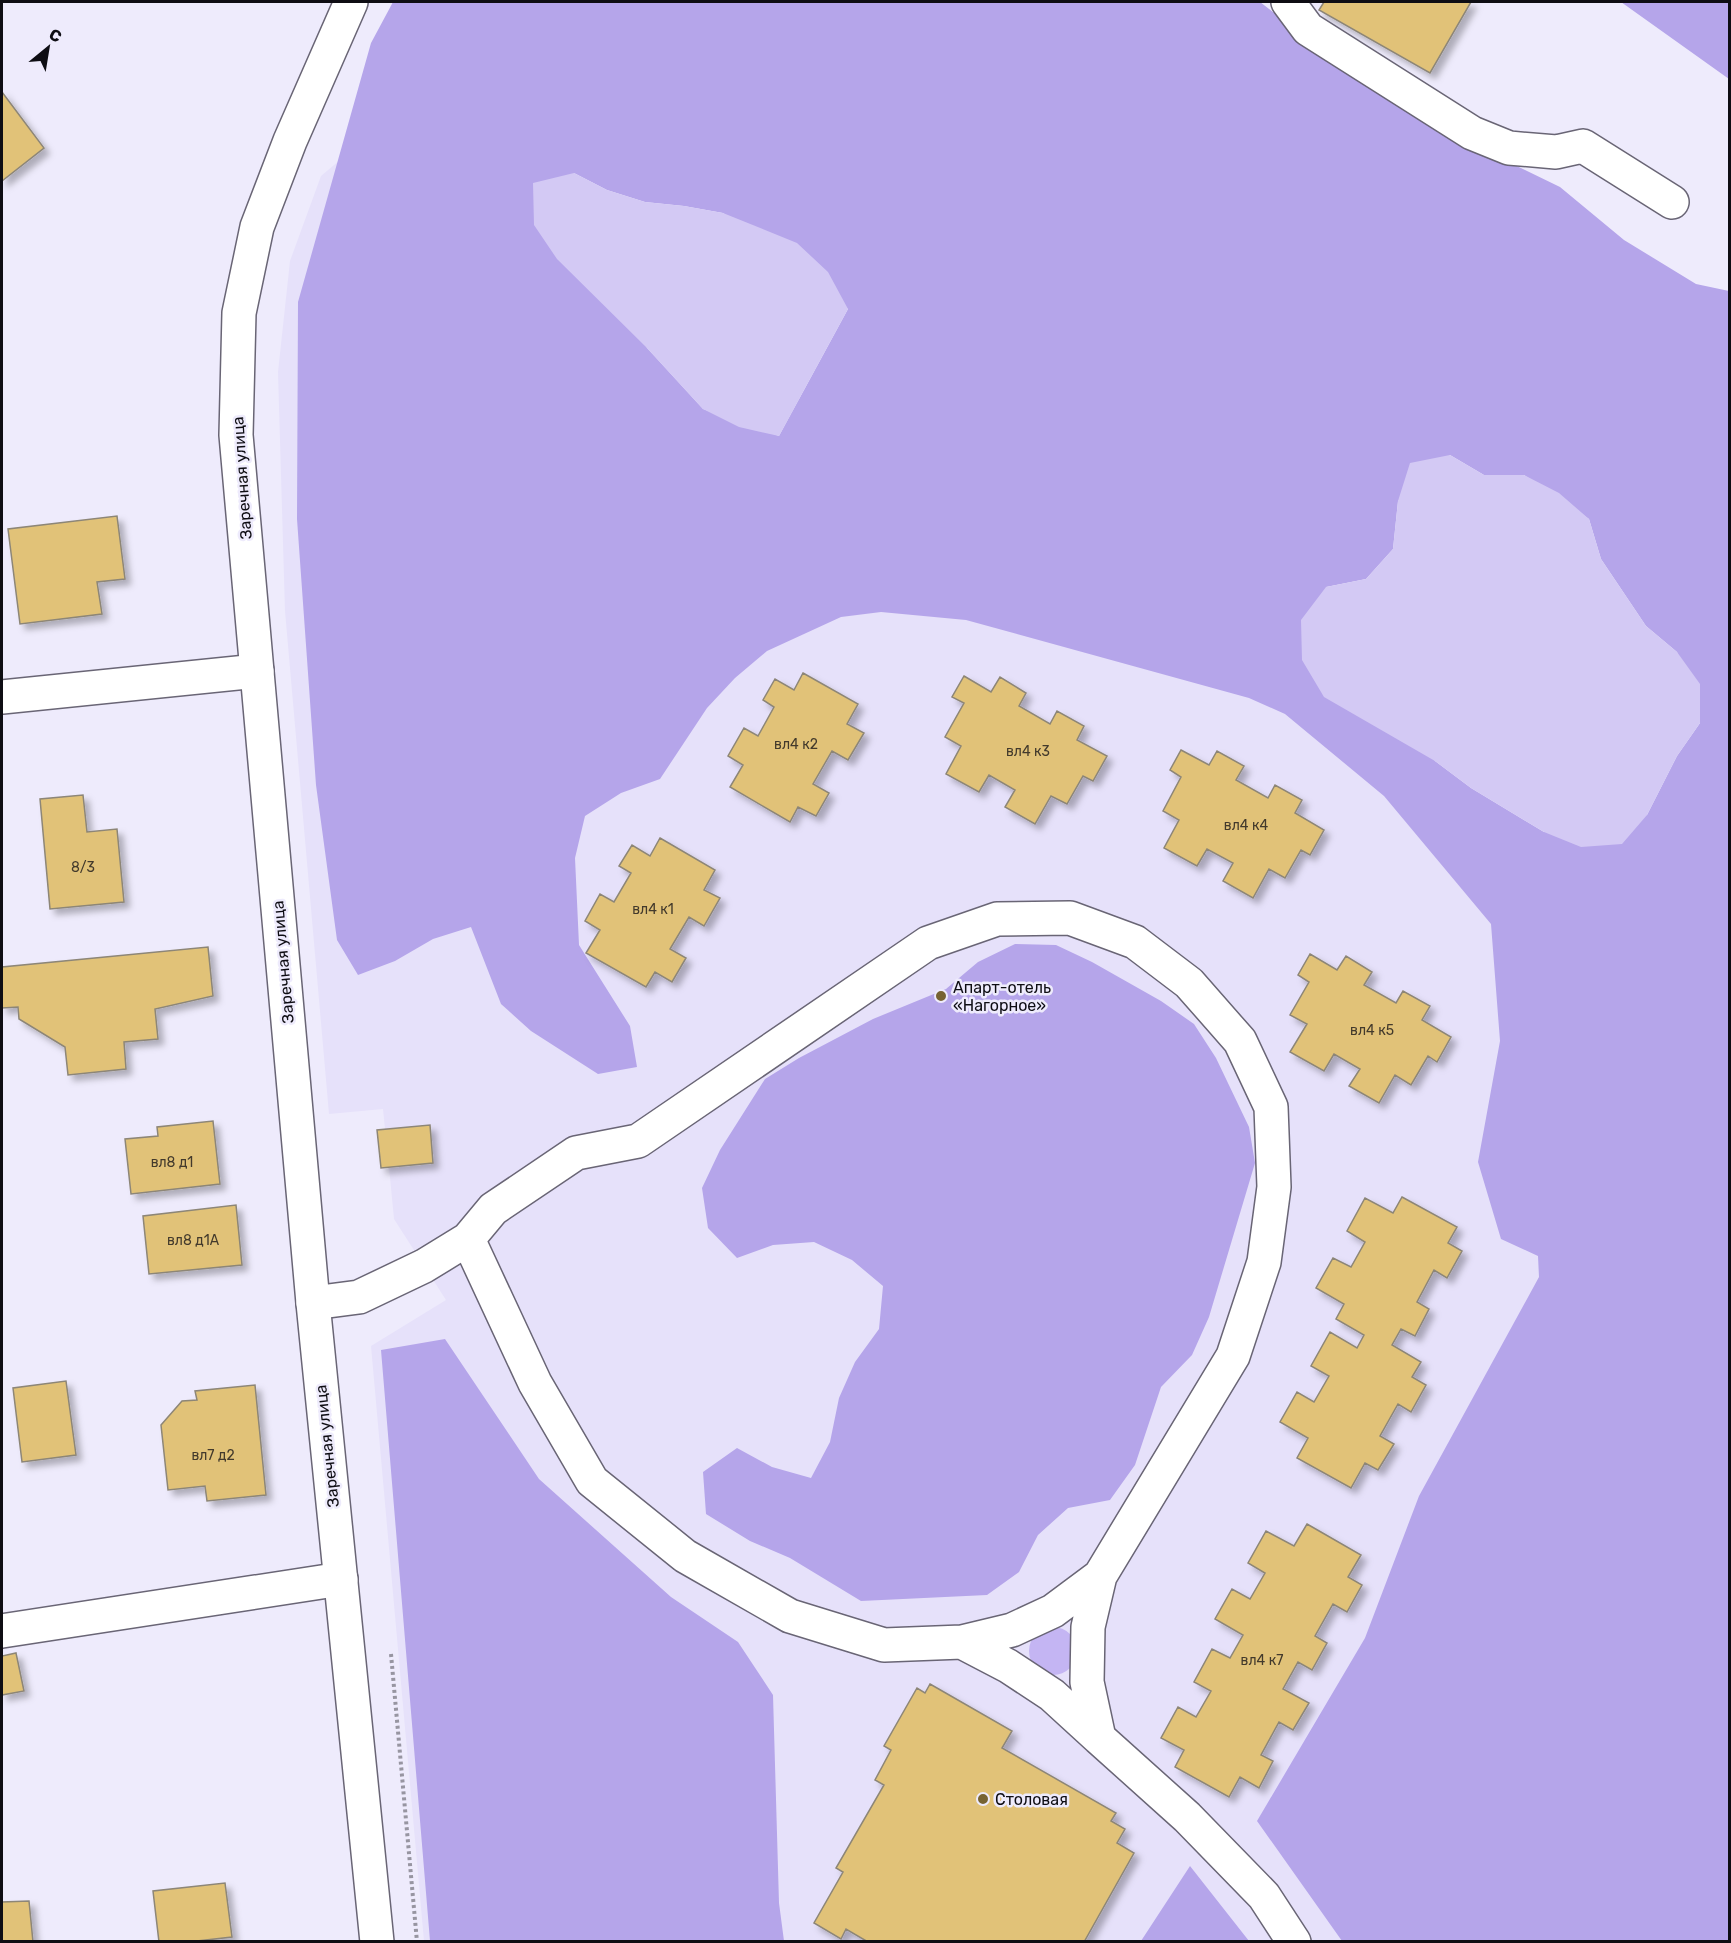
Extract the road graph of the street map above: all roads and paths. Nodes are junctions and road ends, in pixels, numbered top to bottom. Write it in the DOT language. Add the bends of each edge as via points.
graph roads {
  1 [pos="351,2"];
  2 [pos="1287,2"];
  3 [pos="1672,202"];
  4 [pos="257,671"];
  5 [pos="2,697"];
  6 [pos="468,1239"];
  7 [pos="313,1304"];
  8 [pos="1100,1576"];
  9 [pos="341,1579"];
  10 [pos="2,1631"];
  11 [pos="962,1642"];
  12 [pos="391,1654"];
  13 [pos="1099,1738"];
  14 [pos="377,1941"];
  15 [pos="417,1941"];
  16 [pos="1294,1941"];
  1 -- 4 [label="main road, Заречная улица" via="257,227 239,313 236,435"];
  2 -- 3 [label="main road" via="1308,29 1472,133 1509,148 1556,152 1583,146"];
  4 -- 5 [label="main road"];
  4 -- 7 [label="main road, Заречная улица"];
  6 -- 7 [label="main road" via="359,1297"];
  6 -- 8 [label="main road" via="494,1209 576,1153 638,1141 928,943 997,919 1070,918 1135,942 1189,983 1240,1041 1271,1107 1274,1187 1264,1262 1233,1356"];
  6 -- 11 [label="main road" via="535,1383 592,1480 685,1556 790,1616 884,1645"];
  7 -- 9 [label="main road, Заречная улица"];
  8 -- 11 [label="main road" via="1053,1611 1012,1630"];
  8 -- 13 [label="main road" via="1088,1628 1087,1671"];
  9 -- 10 [label="main road"];
  9 -- 14 [label="main road, Заречная улица"];
  11 -- 13 [label="main road" via="1052,1695"];
  12 -- 15 [label="path"];
  13 -- 16 [label="main road" via="1187,1816 1264,1896"];
}
